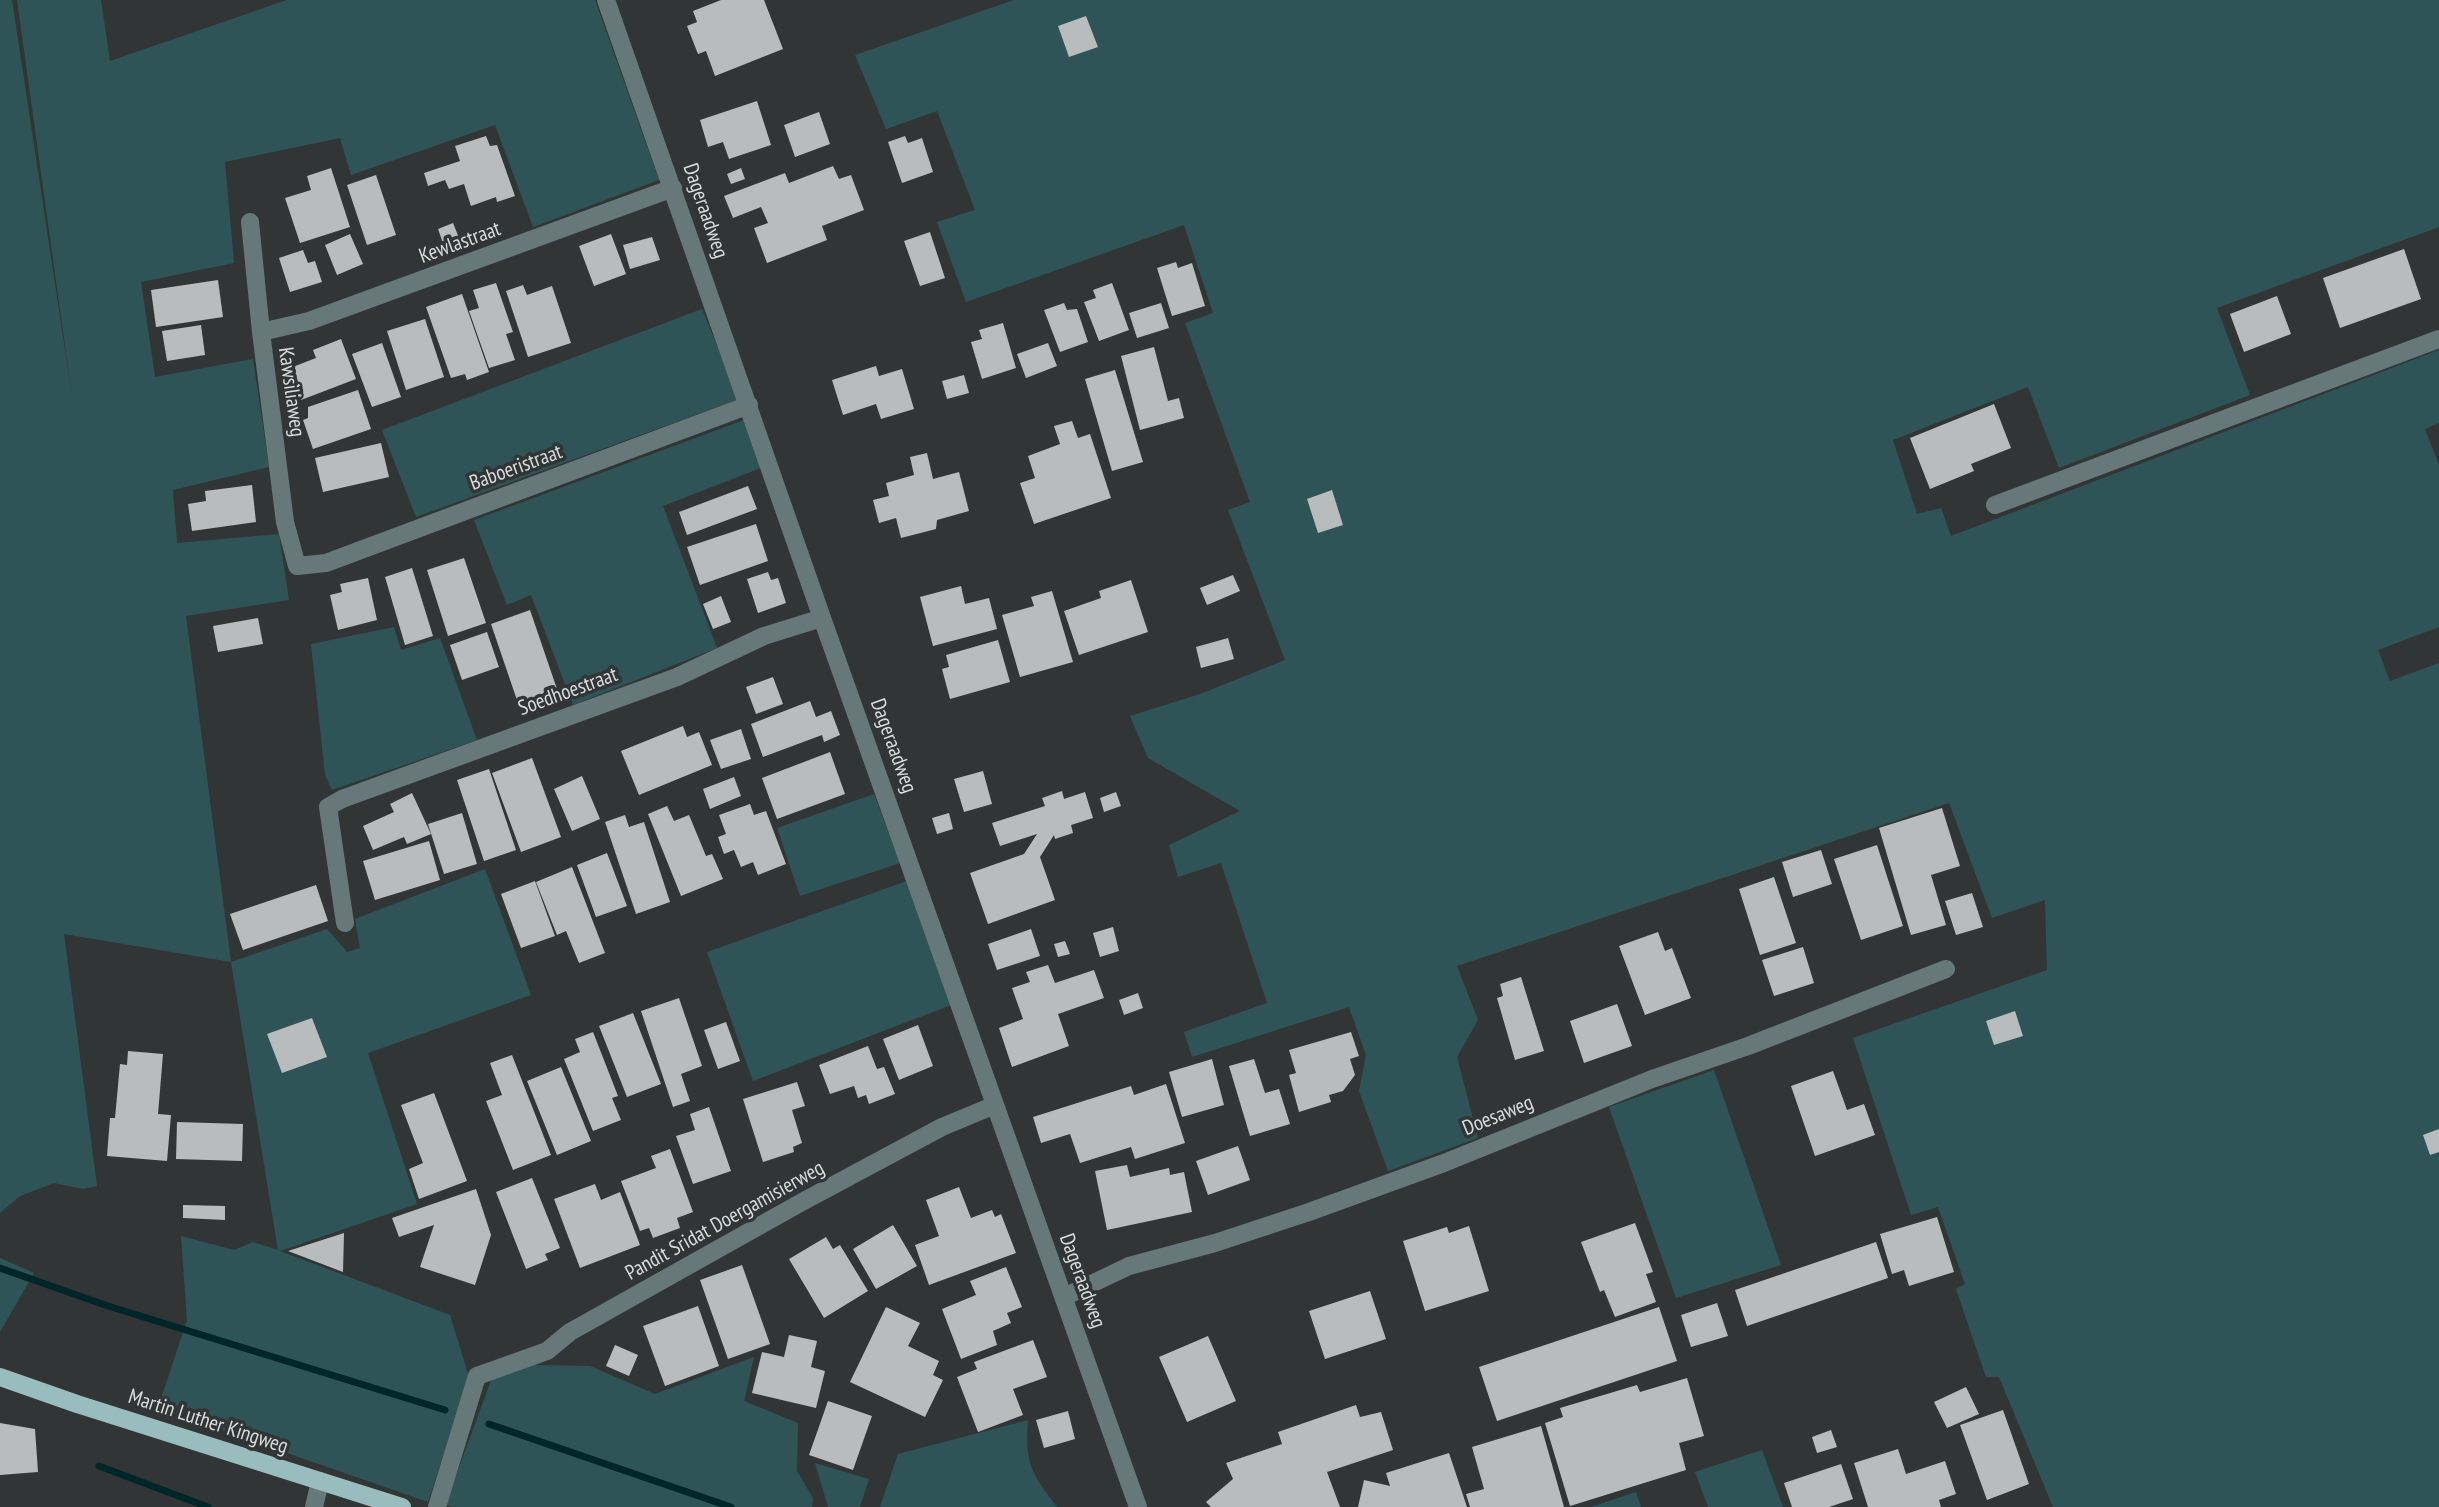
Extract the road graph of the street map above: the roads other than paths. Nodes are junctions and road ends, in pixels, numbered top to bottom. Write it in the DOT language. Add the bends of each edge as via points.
graph roads {
  1 [pos="606,0"];
  2 [pos="673,188"];
  3 [pos="250,222"];
  4 [pos="261,332"];
  5 [pos="2439,339"];
  6 [pos="749,405"];
  7 [pos="1995,505"];
  8 [pos="297,566"];
  9 [pos="822,618"];
  10 [pos="345,923"];
  11 [pos="1946,969"];
  12 [pos="995,1105"];
  13 [pos="1064,1297"];
  14 [pos="0,1377"];
  15 [pos="320,1481"];
  16 [pos="314,1507"];
  17 [pos="402,1507"];
  18 [pos="437,1507"];
  19 [pos="1138,1507"];
  1 -- 2 [label="street, Dageraadweg"];
  2 -- 4 [label="street, Kewlastraat" via="309,321"];
  2 -- 6 [label="street, Dageraadweg"];
  3 -- 4 [label="street, Kawsiliaweg"];
  4 -- 8 [label="street, Kawsiliaweg" via="285,522"];
  5 -- 7 [label="street"];
  6 -- 8 [label="street, Baboeristraat" via="326,563"];
  6 -- 9 [label="street, Dageraadweg"];
  9 -- 10 [label="street, Soedhoestraat" via="764,636 677,677 328,807"];
  9 -- 12 [label="street, Dageraadweg"];
  11 -- 13 [label="street, Doesaweg" via="1444,1163 1227,1240 1129,1266"];
  12 -- 13 [label="street, Dageraadweg"];
  12 -- 18 [label="street, Pandit Sridat Doergamisierweg" via="942,1127 802,1202 570,1332 547,1351 478,1376"];
  13 -- 19 [label="street, Dageraadweg"];
  14 -- 15 [label="main road, Martin Luther Kingweg"];
  15 -- 16 [label="street"];
  15 -- 17 [label="main road, Martin Luther Kingweg"];
}
